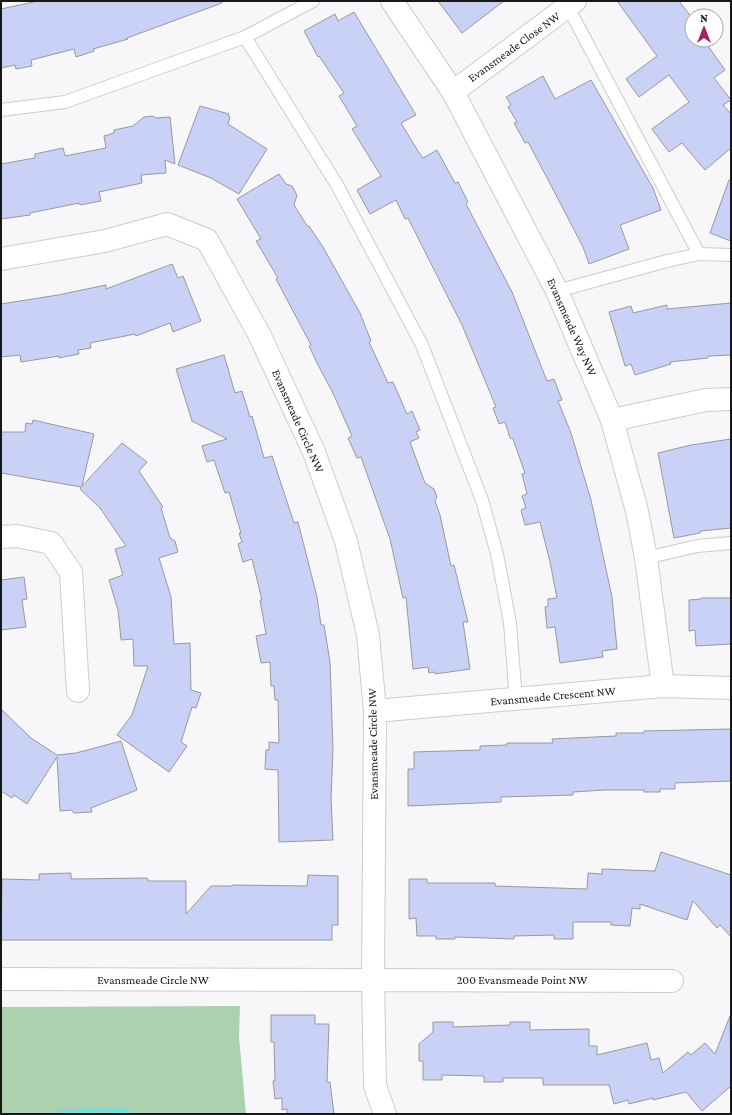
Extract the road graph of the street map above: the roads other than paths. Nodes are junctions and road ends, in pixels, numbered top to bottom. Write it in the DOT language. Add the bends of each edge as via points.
graph roads {
  1 [pos="313,1"];
  2 [pos="392,1"];
  3 [pos="571,4"];
  4 [pos="245,37"];
  5 [pos="453,92"];
  6 [pos="1,110"];
  7 [pos="700,254"];
  8 [pos="731,255"];
  9 [pos="1,259"];
  10 [pos="557,291"];
  11 [pos="731,400"];
  12 [pos="612,420"];
  13 [pos="1,537"];
  14 [pos="731,543"];
  15 [pos="646,558"];
  16 [pos="664,686"];
  17 [pos="731,688"];
  18 [pos="78,691"];
  19 [pos="516,700"];
  20 [pos="375,711"];
  21 [pos="1,979"];
  22 [pos="373,980"];
  23 [pos="672,981"];
  24 [pos="385,1114"];
  1 -- 4 [label="lane"];
  2 -- 5 [label="street, Evansmeade Way NW"];
  3 -- 5 [label="street, Evansmeade Close NW"];
  3 -- 7 [label="lane"];
  4 -- 6 [label="lane" via="65,102"];
  4 -- 19 [label="lane" via="337,185 422,345 474,478 497,554 510,623"];
  5 -- 10 [label="street, Evansmeade Way NW"];
  7 -- 8 [label="lane"];
  7 -- 10 [label="lane"];
  9 -- 20 [label="street, Evansmeade Circle NW" via="105,240 167,224 207,240 259,334 314,452 346,541 366,628"];
  10 -- 12 [label="street, Evansmeade Way NW"];
  11 -- 12 [label="street" via="706,400"];
  12 -- 15 [label="street, Evansmeade Way NW" via="637,511"];
  13 -- 18 [label="street" via="17,536 51,543 71,572"];
  14 -- 15 [label="lane" via="697,546"];
  15 -- 16 [label="street, Evansmeade Way NW"];
  16 -- 17 [label="street, Evansmeade Crescent NW"];
  16 -- 19 [label="street, Evansmeade Crescent NW"];
  19 -- 20 [label="street, Evansmeade Crescent NW"];
  20 -- 22 [label="street, Evansmeade Circle NW"];
  21 -- 22 [label="street, Evansmeade Circle NW"];
  22 -- 23 [label="street, 200 Evansmeade Point NW"];
  22 -- 24 [label="street" via="375,1086"];
}
